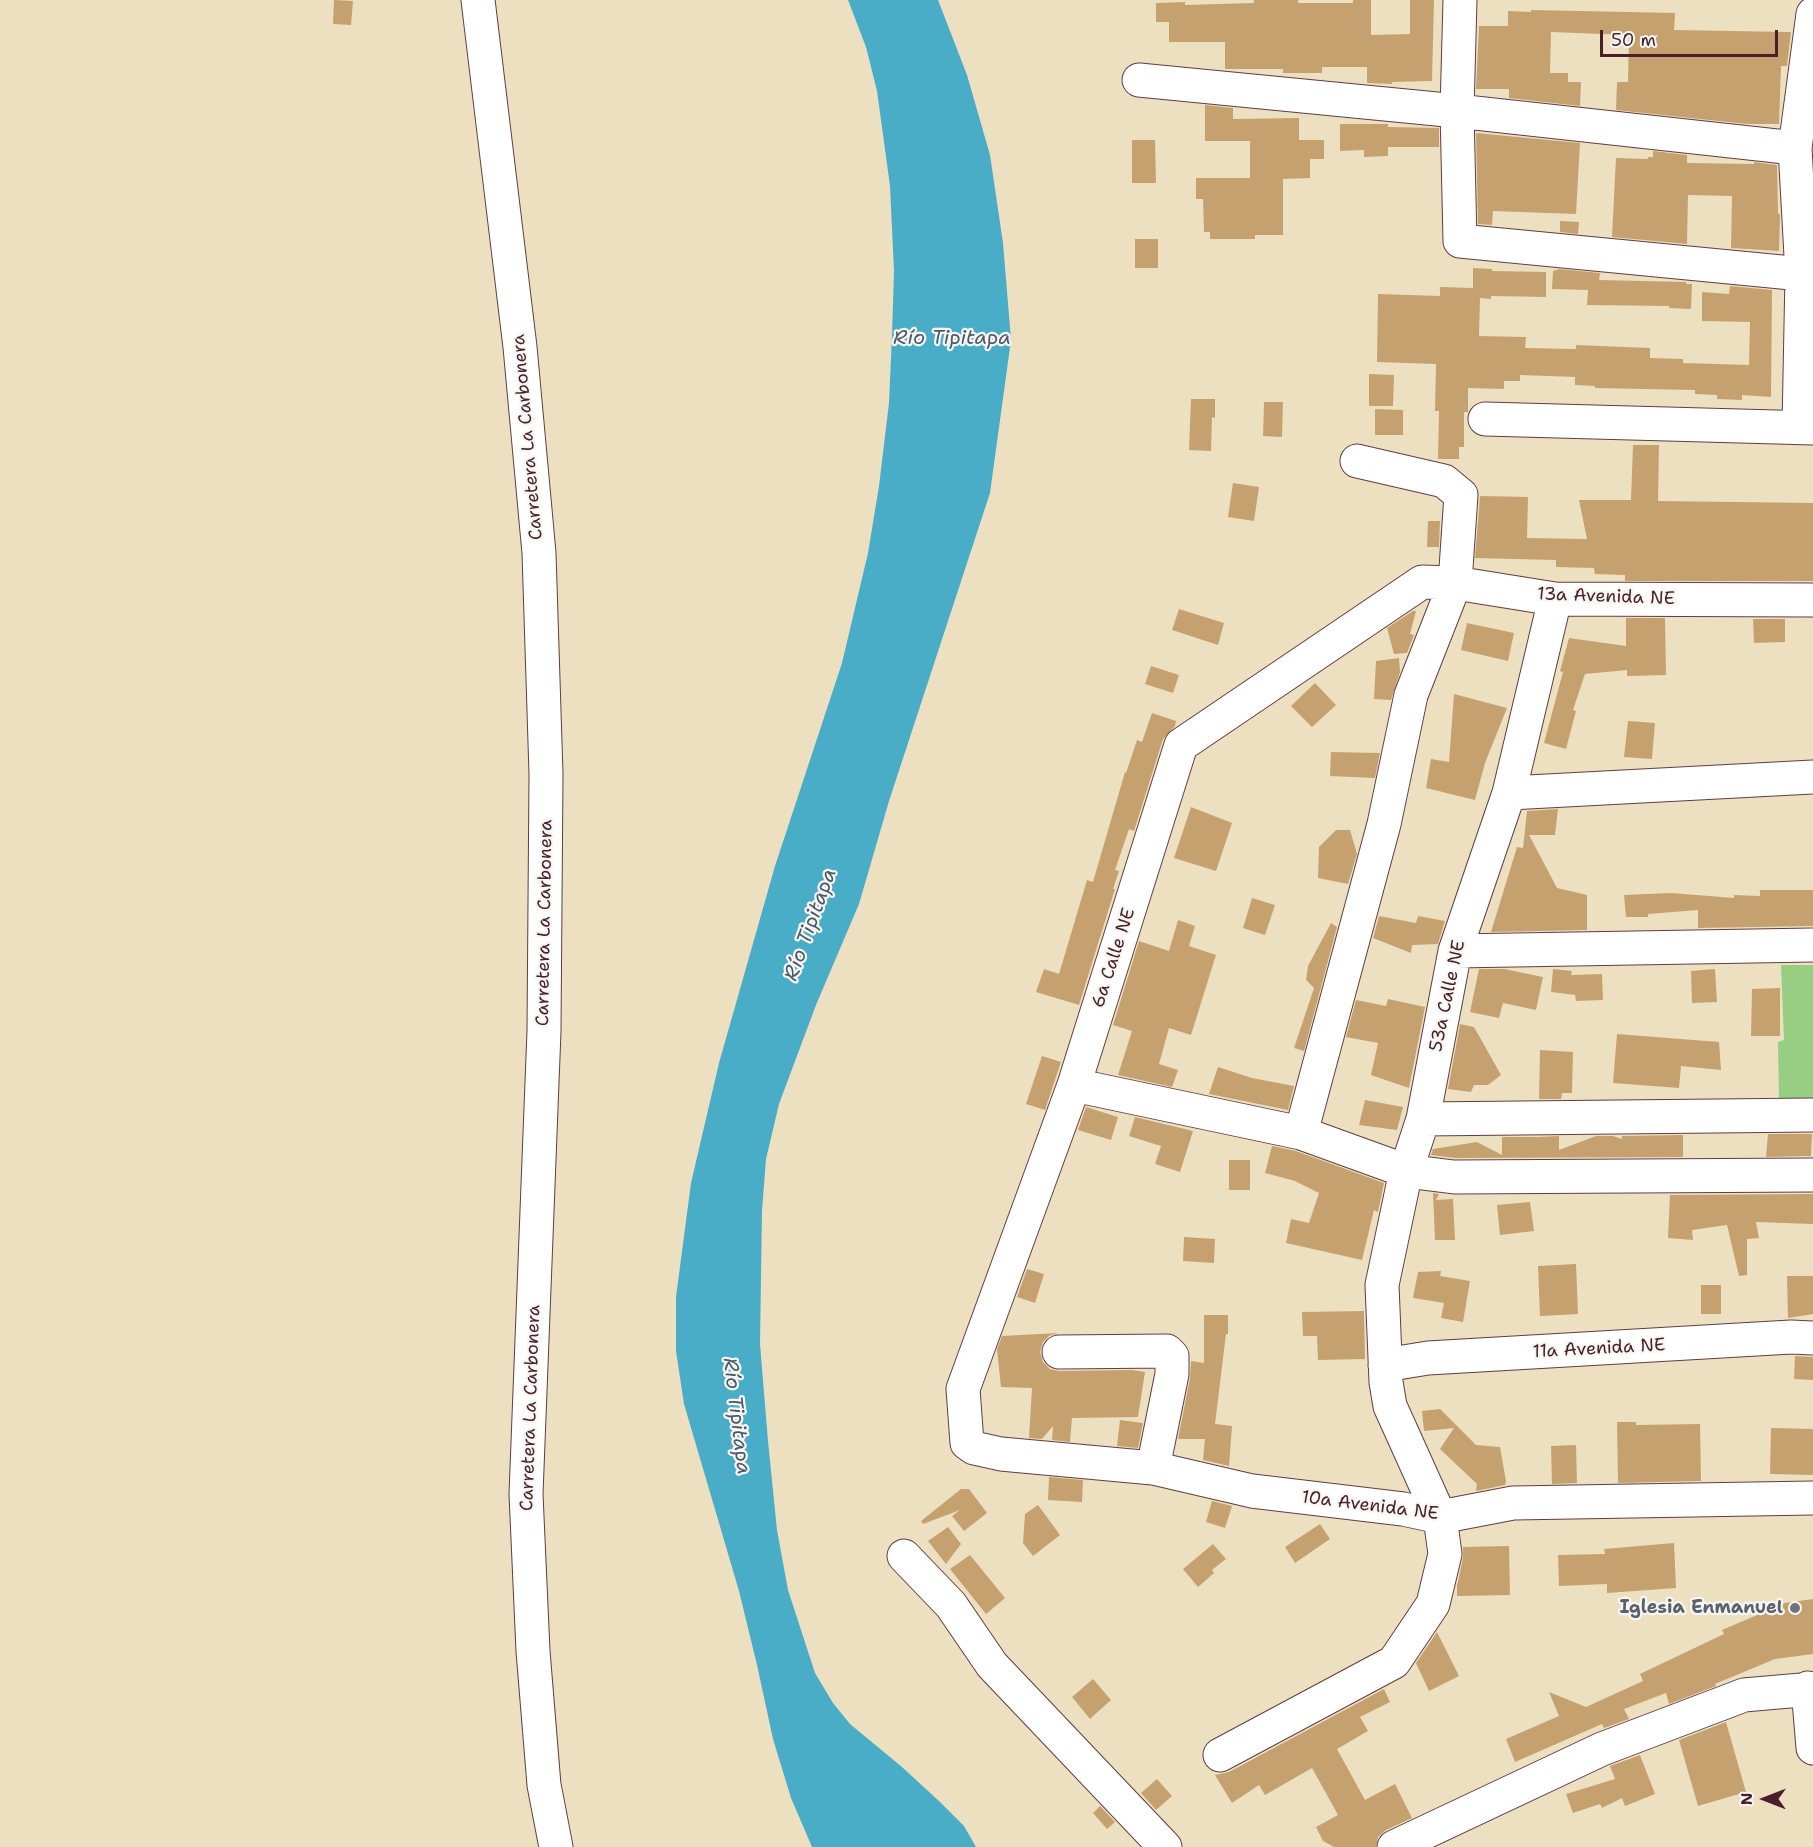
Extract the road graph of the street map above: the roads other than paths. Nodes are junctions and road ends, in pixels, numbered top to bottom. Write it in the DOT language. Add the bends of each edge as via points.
graph roads {
  1 [pos="478,0"];
  2 [pos="1460,0"];
  3 [pos="1813,14"];
  4 [pos="1139,80"];
  5 [pos="1457,111"];
  6 [pos="1795,148"];
  7 [pos="1802,274"];
  8 [pos="1485,419"];
  9 [pos="1806,427"];
  10 [pos="1357,461"];
  11 [pos="1455,583"];
  12 [pos="1555,599"];
  13 [pos="1813,600"];
  14 [pos="1813,777"];
  15 [pos="1509,793"];
  16 [pos="1813,945"];
  17 [pos="1455,951"];
  18 [pos="1074,1085"];
  19 [pos="1813,1115"];
  20 [pos="1424,1119"];
  21 [pos="1301,1133"];
  22 [pos="1406,1171"];
  23 [pos="1813,1175"];
  24 [pos="1813,1338"];
  25 [pos="1059,1352"];
  26 [pos="1385,1365"];
  27 [pos="1001,1454"];
  28 [pos="1153,1468"];
  29 [pos="1813,1498"];
  30 [pos="1440,1517"];
  31 [pos="904,1556"];
  32 [pos="1810,1688"];
  33 [pos="1813,1748"];
  34 [pos="1220,1755"];
  35 [pos="556,1847"];
  36 [pos="1165,1847"];
  37 [pos="1394,1847"];
  1 -- 35 [label="street, Carretera La Carbonera" via="520,347 539,553 546,774 544,1031 526,1494 544,1785"];
  2 -- 5 [label="street"];
  3 -- 6 [label="street"];
  4 -- 5 [label="street"];
  5 -- 6 [label="street"];
  5 -- 7 [label="street" via="1461,241"];
  6 -- 7 [label="street"];
  7 -- 9 [label="street"];
  8 -- 9 [label="street"];
  10 -- 11 [label="street" via="1444,481 1461,495"];
  11 -- 12 [label="street, 13a Avenida NE"];
  11 -- 18 [label="street, 6a Calle NE" via="1422,582 1181,745"];
  11 -- 21 [label="street" via="1411,695 1381,835"];
  12 -- 13 [label="street, 13a Avenida NE"];
  12 -- 15 [label="street, 53a Calle NE"];
  14 -- 15 [label="street"];
  15 -- 17 [label="street, 53a Calle NE"];
  16 -- 17 [label="street"];
  17 -- 20 [label="street, 53a Calle NE"];
  18 -- 21 [label="street"];
  18 -- 27 [label="street, 6a Calle NE" via="963,1389 967,1443"];
  19 -- 20 [label="street"];
  20 -- 22 [label="street, 53a Calle NE"];
  21 -- 22 [label="street"];
  22 -- 23 [label="street" via="1454,1177"];
  22 -- 26 [label="street, 53a Calle NE" via="1382,1285"];
  24 -- 26 [label="street, 11a Avenida NE" via="1428,1358"];
  25 -- 28 [label="street" via="1167,1351 1172,1356 1172,1374"];
  26 -- 30 [label="street, 53a Calle NE" via="1390,1406"];
  27 -- 28 [label="street, 10a Avenida NE"];
  28 -- 30 [label="street, 10a Avenida NE" via="1252,1491"];
  29 -- 30 [label="street, 10a Avenida NE" via="1513,1503"];
  30 -- 34 [label="street, 53a Calle NE" via="1445,1554 1432,1604 1394,1662"];
  31 -- 36 [label="street" via="951,1605 992,1665"];
  32 -- 33 [label="street"];
  32 -- 37 [label="street" via="1744,1695 1602,1749"];
}
